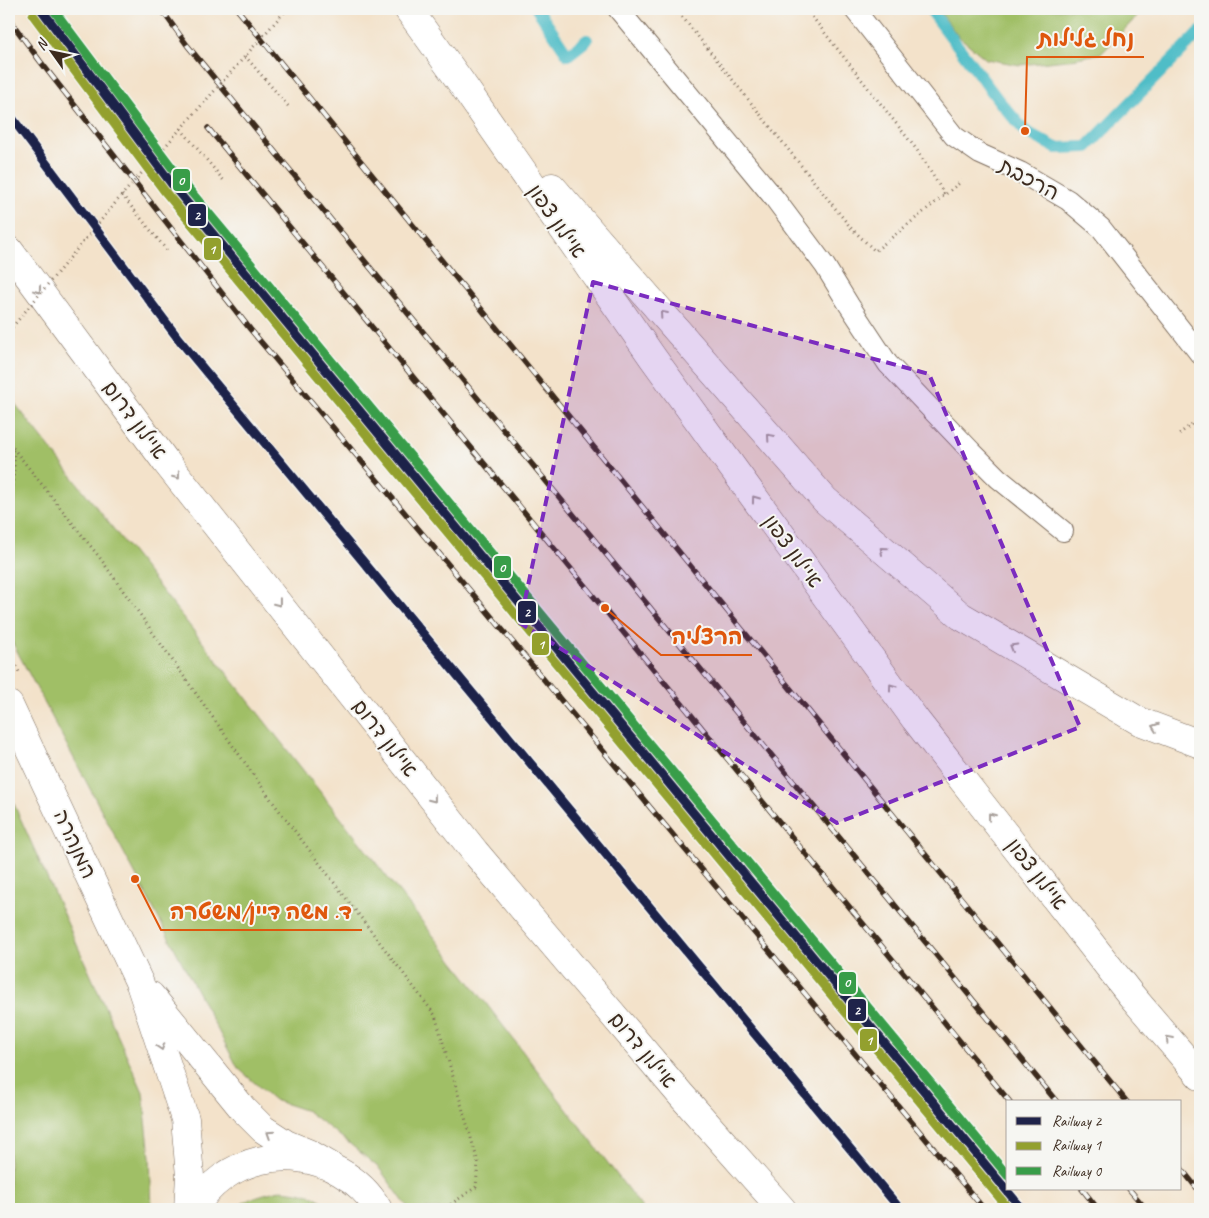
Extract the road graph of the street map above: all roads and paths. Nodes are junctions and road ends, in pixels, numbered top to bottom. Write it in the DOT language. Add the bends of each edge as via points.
graph roads {
  1 [pos="287,9"];
  2 [pos="408,9"];
  3 [pos="618,9"];
  4 [pos="676,9"];
  5 [pos="806,9"];
  6 [pos="854,9"];
  7 [pos="245,56"];
  8 [pos="460,81"];
  9 [pos="289,107"];
  10 [pos="181,129"];
  11 [pos="966,177"];
  12 [pos="225,182"];
  13 [pos="122,195"];
  14 [pos="945,195"];
  15 [pos="9,250"];
  16 [pos="169,253"];
  17 [pos="9,331"];
  18 [pos="1200,354"];
  19 [pos="1200,418"];
  20 [pos="1179,434"];
  21 [pos="9,440"];
  22 [pos="13,448"];
  23 [pos="1063,531"];
  24 [pos="9,547"];
  25 [pos="9,653"];
  26 [pos="23,680"];
  27 [pos="9,704"];
  28 [pos="1200,744"];
  29 [pos="140,984"];
  30 [pos="1200,1076"];
  31 [pos="329,1165"];
  32 [pos="188,1209"];
  33 [pos="194,1209"];
  34 [pos="378,1209"];
  35 [pos="444,1209"];
  36 [pos="782,1209"];
  1 -- 7 [label="path, bridge"];
  2 -- 8 [label="main road, איילון צפון"];
  3 -- 23 [label="lane" via="775,199 825,266 888,364 998,478"];
  4 -- 14 [label="path" via="851,228 875,251"];
  5 -- 14 [label="path" via="918,150"];
  6 -- 18 [label="lane, הרכבת" via="954,136 980,154 1020,172 1068,200 1101,228"];
  7 -- 9 [label="path"];
  7 -- 10 [label="path, bridge"];
  28 -- 8 [label="main road, one-way" via="1138,721 961,616 825,500"];
  30 -- 8 [label="main road, איילון צפון, one-way" via="1130,994 915,719 653,358"];
  10 -- 12 [label="path"];
  10 -- 13 [label="path, bridge"];
  11 -- 14 [label="path"];
  13 -- 16 [label="path"];
  13 -- 17 [label="path, bridge"];
  15 -- 36 [label="main road, איילון דרום, one-way" via="166,462 475,852"];
  19 -- 20 [label="path"];
  21 -- 22 [label="path"];
  22 -- 24 [label="path"];
  22 -- 35 [label="path" via="100,558 272,801 435,1015 478,1162 476,1188"];
  25 -- 26 [label="path"];
  27 -- 29 [label="main road, המנהרה"];
  31 -- 29 [label="main road, המנהרה, one-way" via="263,1129"];
  29 -- 32 [label="main road, המנהרה, one-way" via="185,1119 190,1176"];
  31 -- 33 [label="main road" via="282,1157 258,1160 216,1182"];
  31 -- 34 [label="main road, המנהרה" via="353,1180"];
}
